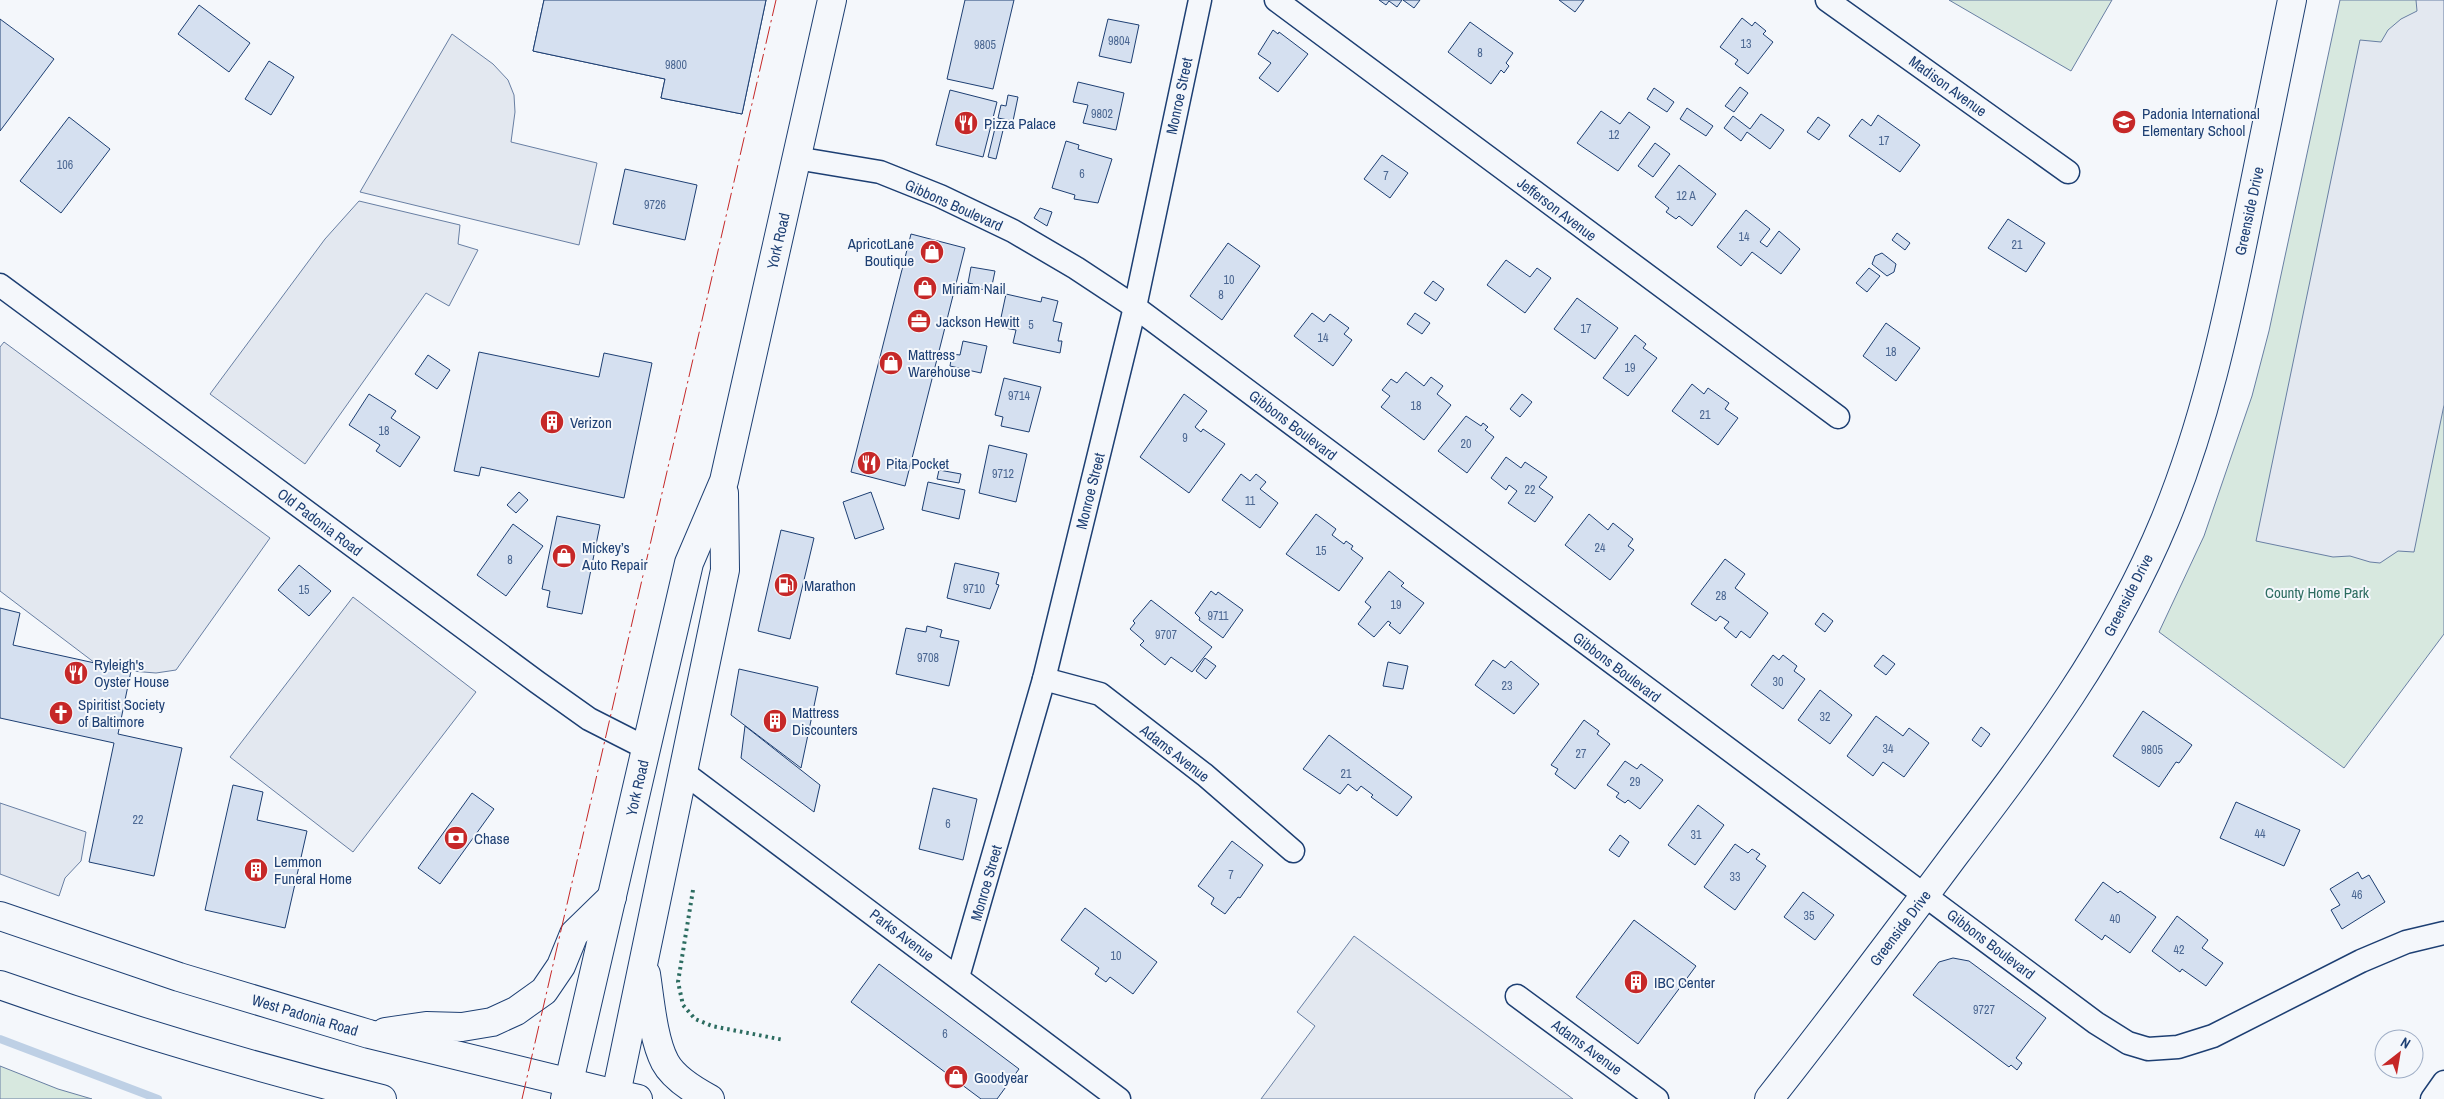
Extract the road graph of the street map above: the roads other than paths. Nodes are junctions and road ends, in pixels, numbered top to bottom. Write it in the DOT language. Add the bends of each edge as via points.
graph roads {
  1 [pos="832,0"];
  2 [pos="1200,0"];
  3 [pos="1276,0"];
  4 [pos="1827,0"];
  5 [pos="2292,0"];
  6 [pos="796,158"];
  7 [pos="2068,172"];
  8 [pos="0,285"];
  9 [pos="1135,307"];
  10 [pos="1838,417"];
  11 [pos="724,481"];
  12 [pos="1044,679"];
  13 [pos="646,748"];
  14 [pos="683,772"];
  15 [pos="1293,850"];
  16 [pos="1925,896"];
  17 [pos="612,897"];
  18 [pos="0,916"];
  19 [pos="2444,933"];
  20 [pos="644,960"];
  21 [pos="958,977"];
  22 [pos="0,985"];
  23 [pos="1516,996"];
  24 [pos="369,1034"];
  25 [pos="2444,1082"];
  26 [pos="566,1091"];
  27 [pos="371,1097"];
  28 [pos="623,1097"];
  29 [pos="710,1099"];
  30 [pos="1119,1099"];
  31 [pos="1657,1099"];
  32 [pos="1769,1099"];
  33 [pos="2432,1099"];
  1 -- 6 [label="main road, York Road"];
  2 -- 9 [label="street, Monroe Street"];
  3 -- 10 [label="street, Jefferson Avenue"];
  4 -- 7 [label="street, Madison Avenue"];
  5 -- 16 [label="main road, Greenside Drive" via="2210,391 2164,521 2131,594 2086,675 2028,759"];
  6 -- 9 [label="street, Gibbons Boulevard" via="880,172 940,196 1013,231"];
  6 -- 11 [label="main road, York Road"];
  8 -- 13 [label="street, Old Padonia Road" via="559,698 589,719"];
  9 -- 12 [label="street, Monroe Street"];
  9 -- 16 [label="street, Gibbons Boulevard"];
  11 -- 13 [label="main road, York Road" via="689,563"];
  11 -- 14 [label="main road, York Road" via="725,570"];
  12 -- 15 [label="street, Adams Avenue" via="1100,694 1205,775"];
  12 -- 21 [label="street, Monroe Street"];
  13 -- 17 [label="main road, York Road"];
  14 -- 20 [label="main road, York Road"];
  14 -- 21 [label="street, Parks Avenue"];
  16 -- 19 [label="street, Gibbons Boulevard" via="2096,1023 2128,1043 2148,1049 2178,1046 2212,1036 2361,961 2406,942"];
  16 -- 32 [label="main road, Greenside Drive"];
  17 -- 24 [label="main road" via="574,934 561,966 544,991 516,1011 492,1022 462,1027 426,1026"];
  17 -- 26 [label="main road, York Road"];
  18 -- 24 [label="main road, West Padonia Road" via="179,977"];
  20 -- 28 [label="main road, York Road"];
  20 -- 29 [label="main road" via="665,1062 681,1079"];
  21 -- 30 [label="street, Parks Avenue"];
  22 -- 27 [label="main road" via="115,1024"];
  23 -- 31 [label="street, Adams Avenue"];
  24 -- 26 [label="main road, West Padonia Road"];
  25 -- 33 [label="street"];
  26 -- 28 [label="main road, West Padonia Road"];
}
